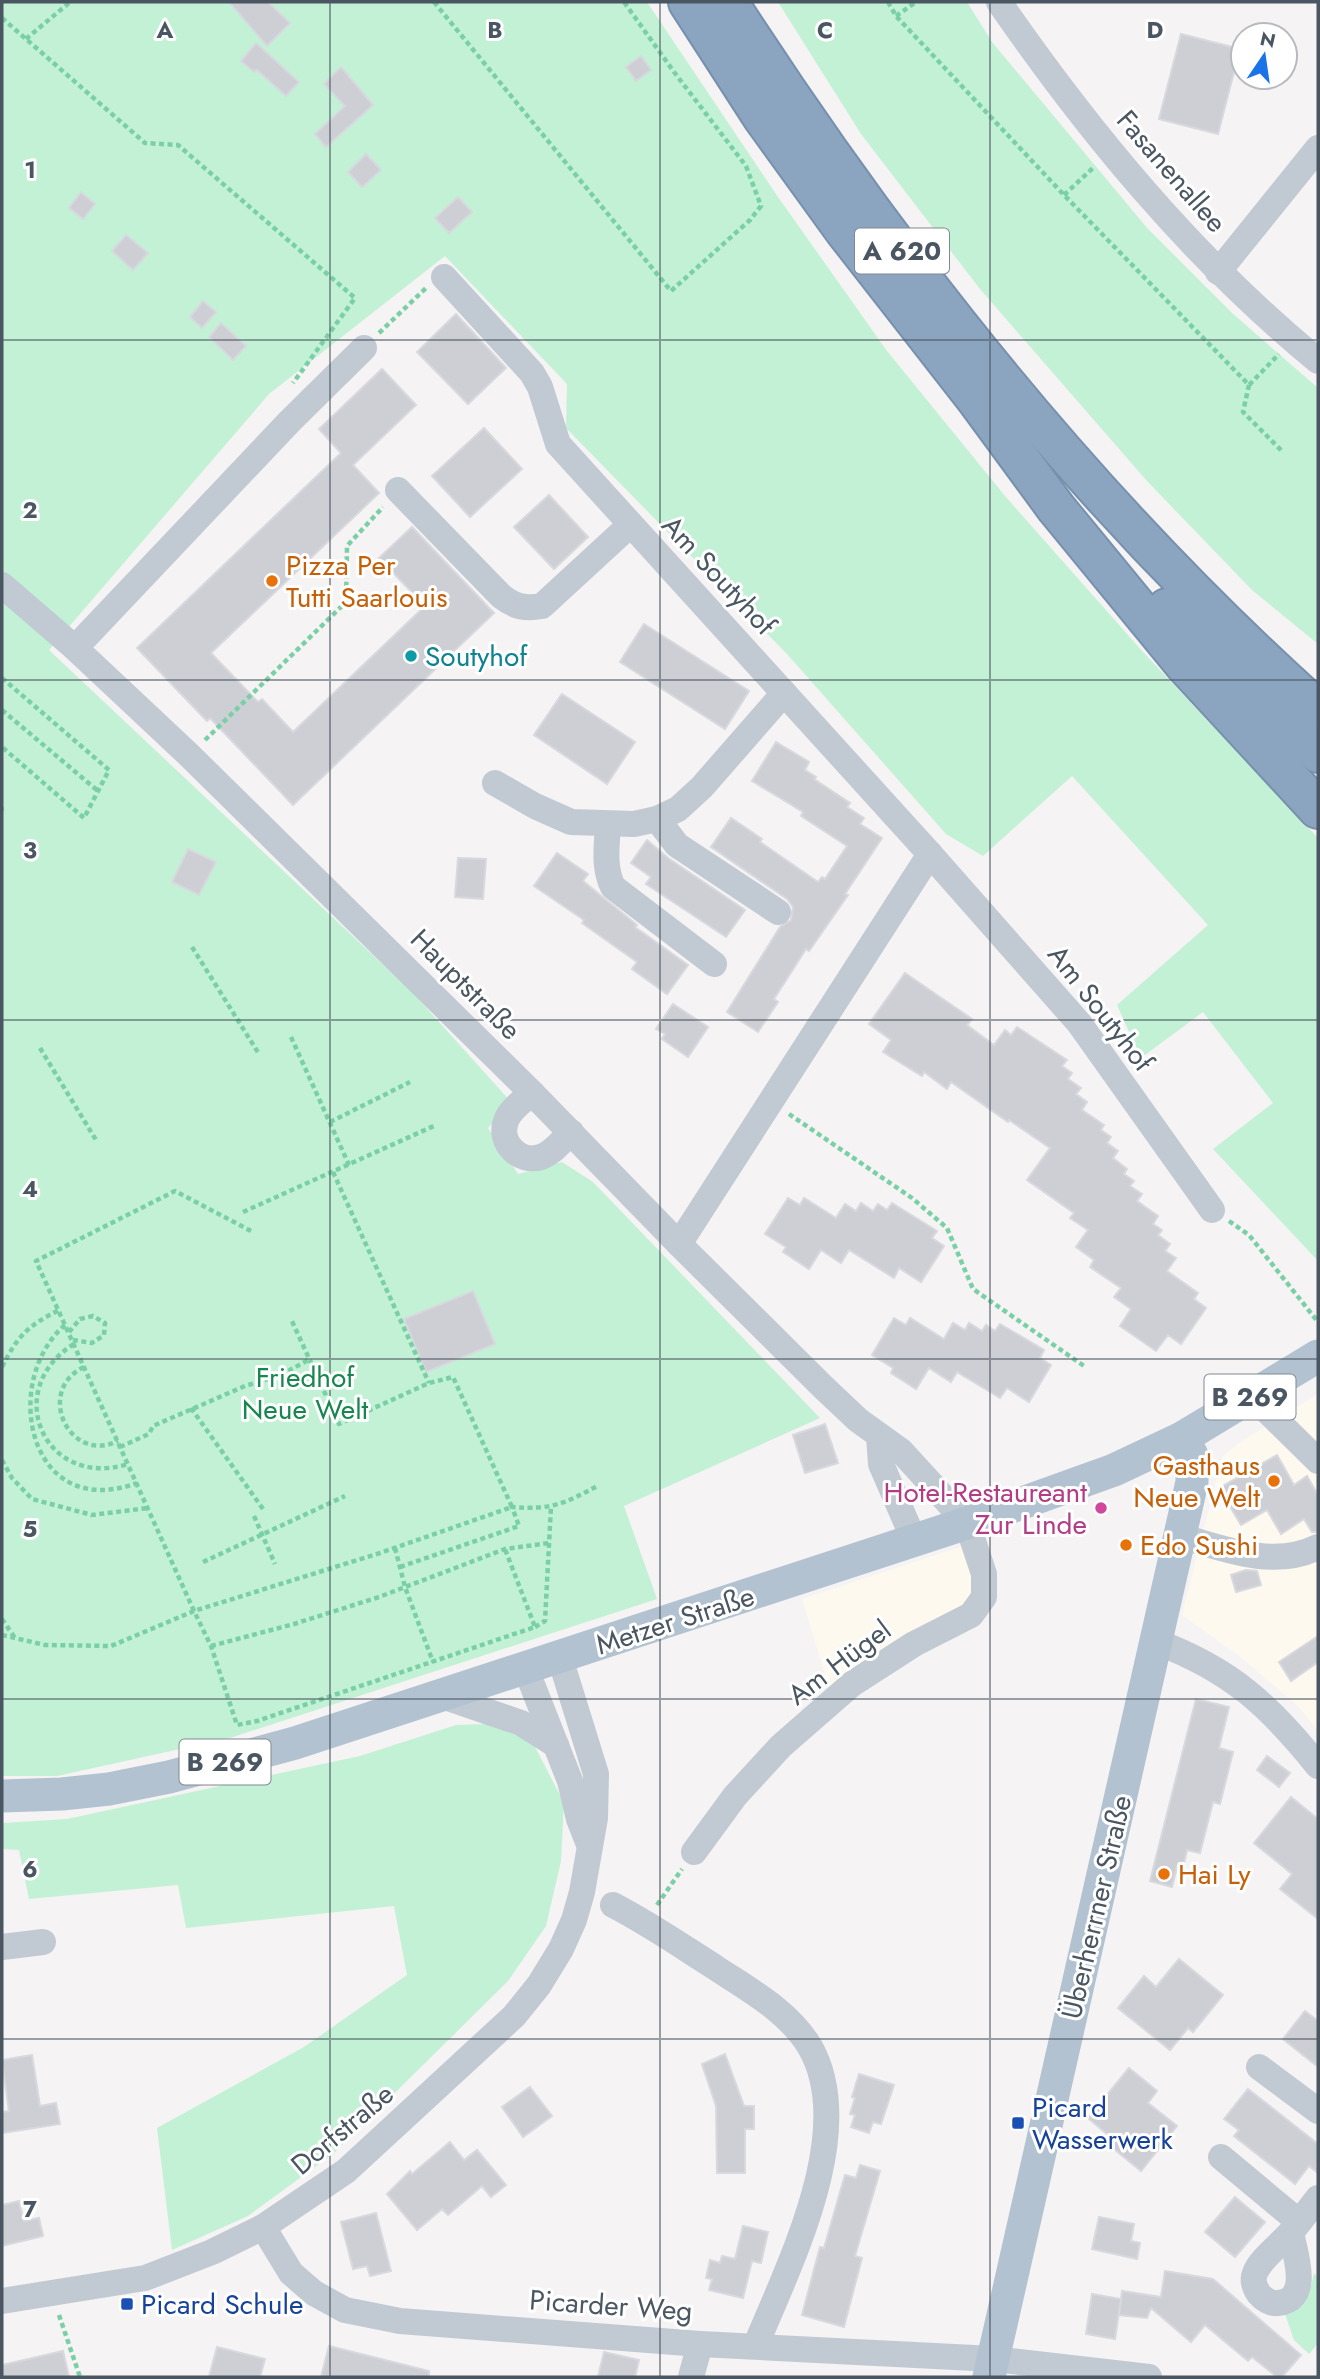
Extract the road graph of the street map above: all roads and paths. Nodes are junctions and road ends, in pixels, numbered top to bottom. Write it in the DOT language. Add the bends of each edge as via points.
graph roads {
  1 [pos="69,2"];
  2 [pos="434,2"];
  3 [pos="624,2"];
  4 [pos="688,2"];
  5 [pos="728,2"];
  6 [pos="888,2"];
  7 [pos="916,2"];
  8 [pos="999,2"];
  9 [pos="896,16"];
  10 [pos="2,18"];
  11 [pos="26,39"];
  12 [pos="1318,148"];
  13 [pos="1111,152"];
  14 [pos="1064,195"];
  15 [pos="1218,272"];
  16 [pos="444,277"];
  17 [pos="1292,340"];
  18 [pos="364,348"];
  19 [pos="1318,361"];
  20 [pos="1249,385"];
  21 [pos="976,400"];
  22 [pos="290,421"];
  23 [pos="1283,452"];
  24 [pos="1095,485"];
  25 [pos="398,490"];
  26 [pos="630,525"];
  27 [pos="2,585"];
  28 [pos="75,648"];
  29 [pos="1318,676"];
  30 [pos="2,678"];
  31 [pos="784,694"];
  32 [pos="2,710"];
  33 [pos="1318,710"];
  34 [pos="220,725"];
  35 [pos="2,747"];
  36 [pos="1318,753"];
  37 [pos="495,783"];
  38 [pos="98,791"];
  39 [pos="1318,808"];
  40 [pos="657,819"];
  41 [pos="608,824"];
  42 [pos="930,854"];
  43 [pos="778,912"];
  44 [pos="192,947"];
  45 [pos="715,964"];
  46 [pos="291,1037"];
  47 [pos="40,1048"];
  48 [pos="259,1054"];
  49 [pos="410,1082"];
  50 [pos="532,1093"];
  51 [pos="771,1101"];
  52 [pos="330,1122"];
  53 [pos="436,1125"];
  54 [pos="571,1132"];
  55 [pos="96,1140"];
  56 [pos="349,1165"];
  57 [pos="333,1172"];
  58 [pos="1212,1210"];
  59 [pos="243,1212"];
  60 [pos="251,1231"];
  61 [pos="679,1244"];
  62 [pos="59,1310"];
  63 [pos="291,1319"];
  64 [pos="1318,1322"];
  65 [pos="65,1325"];
  66 [pos="69,1332"];
  67 [pos="50,1334"];
  68 [pos="73,1342"];
  69 [pos="310,1359"];
  70 [pos="1315,1362"];
  71 [pos="1084,1366"];
  72 [pos="2,1367"];
  73 [pos="84,1367"];
  74 [pos="429,1383"];
  75 [pos="1252,1396"];
  76 [pos="191,1408"];
  77 [pos="879,1436"];
  78 [pos="1182,1438"];
  79 [pos="119,1444"];
  80 [pos="2,1460"];
  81 [pos="1318,1461"];
  82 [pos="128,1464"];
  83 [pos="41,1468"];
  84 [pos="137,1483"];
  85 [pos="599,1485"];
  86 [pos="345,1496"];
  87 [pos="551,1506"];
  88 [pos="512,1507"];
  89 [pos="148,1508"];
  90 [pos="263,1509"];
  91 [pos="254,1516"];
  92 [pos="967,1523"];
  93 [pos="261,1533"];
  94 [pos="1180,1536"];
  95 [pos="914,1540"];
  96 [pos="550,1542"];
  97 [pos="395,1548"];
  98 [pos="1318,1548"];
  99 [pos="505,1549"];
  100 [pos="203,1562"];
  101 [pos="275,1564"];
  102 [pos="400,1567"];
  103 [pos="405,1587"];
  104 [pos="194,1611"];
  105 [pos="2,1619"];
  106 [pos="535,1627"];
  107 [pos="2,1636"];
  108 [pos="15,1639"];
  109 [pos="1157,1642"];
  110 [pos="211,1646"];
  111 [pos="560,1658"];
  112 [pos="433,1662"];
  113 [pos="526,1669"];
  114 [pos="442,1696"];
  115 [pos="556,1745"];
  116 [pos="1318,1766"];
  117 [pos="2,1796"];
  118 [pos="589,1844"];
  119 [pos="694,1852"];
  120 [pos="613,1905"];
  121 [pos="646,1922"];
  122 [pos="43,1942"];
  123 [pos="2,1947"];
  124 [pos="1259,2067"];
  125 [pos="1318,2111"];
  126 [pos="1221,2157"];
  127 [pos="1318,2198"];
  128 [pos="263,2227"];
  129 [pos="1294,2234"];
  130 [pos="1318,2266"];
  131 [pos="52,2294"];
  132 [pos="2,2301"];
  133 [pos="700,2344"];
  134 [pos="756,2345"];
  135 [pos="868,2365"];
  136 [pos="991,2368"];
  137 [pos="1136,2376"];
  138 [pos="79,2377"];
  139 [pos="691,2377"];
  1 -- 11 [label="path"];
  2 -- 3 [label="path" via="671,291 761,206 746,166"];
  4 -- 21 [label="highway, A 620" via="763,118 844,230"];
  5 -- 24 [label="highway, A 620" via="869,209 1004,381"];
  6 -- 9 [label="path"];
  7 -- 9 [label="path"];
  8 -- 13 [label="street, Fasanenallee"];
  9 -- 14 [label="path"];
  10 -- 11 [label="path"];
  11 -- 22 [label="path" via="145,143 178,145 355,298 289,388"];
  12 -- 15 [label="street"];
  13 -- 14 [label="path"];
  13 -- 15 [label="street, Fasanenallee"];
  14 -- 20 [label="path"];
  15 -- 17 [label="street, Fasanenallee"];
  16 -- 18 [label="path"];
  16 -- 26 [label="street, Am Soutyhof" via="532,373 558,444"];
  17 -- 19 [label="street, Fasanenallee"];
  17 -- 20 [label="path"];
  18 -- 22 [label="street"];
  20 -- 23 [label="path" via="1242,412"];
  21 -- 36 [label="highway, A 620" via="1192,634"];
  21 -- 39 [label="highway" via="1056,508 1184,664"];
  22 -- 28 [label="street"];
  24 -- 29 [label="highway" via="1169,556"];
  24 -- 33 [label="highway, A 620"];
  25 -- 26 [label="street, Am Soutyhof" via="501,596 527,608 542,606"];
  25 -- 34 [label="path" via="347,545 346,602"];
  26 -- 31 [label="street, Am Soutyhof"];
  27 -- 28 [label="street, Hauptstraße"];
  28 -- 50 [label="street, Hauptstraße"];
  30 -- 38 [label="path" via="109,770"];
  31 -- 40 [label="street" via="702,787"];
  31 -- 42 [label="street, Am Soutyhof"];
  32 -- 38 [label="path"];
  35 -- 38 [label="path" via="84,818"];
  37 -- 41 [label="street" via="571,822"];
  40 -- 41 [label="street"];
  40 -- 43 [label="street" via="677,845"];
  41 -- 45 [label="street" via="606,865 613,887"];
  42 -- 51 [label="street"];
  42 -- 58 [label="street, Am Soutyhof" via="1079,1023"];
  44 -- 48 [label="path"];
  46 -- 52 [label="path"];
  47 -- 55 [label="path"];
  49 -- 52 [label="path"];
  50 -- 54 [label="street, Hauptstraße"];
  50 -- 54 [label="street" via="506,1120 505,1138 515,1153 541,1157"];
  51 -- 61 [label="street"];
  51 -- 71 [label="path" via="912,1198 947,1228 973,1289"];
  52 -- 56 [label="path"];
  53 -- 56 [label="path"];
  54 -- 61 [label="street, Hauptstraße"];
  56 -- 57 [label="path"];
  57 -- 59 [label="path"];
  57 -- 74 [label="path"];
  58 -- 64 [label="path" via="1248,1235"];
  60 -- 62 [label="path" via="174,1191 36,1261"];
  61 -- 77 [label="street, Hauptstraße"];
  62 -- 65 [label="path"];
  62 -- 72 [label="path" via="30,1325"];
  63 -- 69 [label="path"];
  65 -- 66 [label="path"];
  65 -- 67 [label="path"];
  66 -- 68 [label="path"];
  66 -- 68 [label="path" via="80,1319 93,1316 105,1323 104,1335 92,1343"];
  68 -- 73 [label="path"];
  68 -- 82 [label="path" via="51,1362 37,1388 41,1431 71,1463 100,1469"];
  69 -- 74 [label="path" via="339,1424"];
  69 -- 76 [label="path" via="281,1375"];
  70 -- 75 [label="main road, Metzer Straße / B 269"];
  73 -- 79 [label="path"];
  73 -- 79 [label="path" via="63,1387 63,1421 89,1444"];
  74 -- 88 [label="path" via="453,1377"];
  75 -- 78 [label="main road, Metzer Straße / B 269"];
  75 -- 81 [label="street"];
  76 -- 79 [label="path" via="153,1426 149,1434"];
  76 -- 90 [label="path"];
  77 -- 92 [label="street, Hauptstraße" via="901,1451"];
  77 -- 95 [label="street" via="881,1464"];
  78 -- 92 [label="main road, Metzer Straße / B 269" via="1114,1470"];
  78 -- 94 [label="main road, Überherrner Straße" via="1192,1455 1193,1469"];
  79 -- 82 [label="path"];
  80 -- 89 [label="path" via="32,1499 92,1515"];
  82 -- 84 [label="path"];
  83 -- 84 [label="path" via="86,1490 103,1492"];
  84 -- 89 [label="path"];
  85 -- 87 [label="path"];
  86 -- 93 [label="path"];
  87 -- 88 [label="path"];
  87 -- 96 [label="path"];
  88 -- 97 [label="path"];
  88 -- 102 [label="path" via="519,1526"];
  89 -- 104 [label="path"];
  91 -- 93 [label="path"];
  92 -- 95 [label="main road, Metzer Straße / B 269"];
  92 -- 119 [label="street, Am Hügel" via="984,1574 984,1597 971,1615 914,1644 852,1684 781,1745 735,1796"];
  93 -- 100 [label="path"];
  93 -- 101 [label="path"];
  94 -- 98 [label="street" via="1275,1558 1304,1555"];
  94 -- 109 [label="main road, Überherrner Straße"];
  95 -- 111 [label="main road, Metzer Straße / B 269"];
  96 -- 99 [label="path"];
  96 -- 106 [label="path" via="545,1621"];
  97 -- 102 [label="path"];
  97 -- 104 [label="path"];
  99 -- 103 [label="path"];
  99 -- 106 [label="path"];
  102 -- 103 [label="path"];
  103 -- 110 [label="path"];
  103 -- 112 [label="path"];
  104 -- 108 [label="path" via="111,1646 44,1645"];
  104 -- 110 [label="path"];
  105 -- 108 [label="path"];
  106 -- 112 [label="path"];
  107 -- 108 [label="path"];
  109 -- 116 [label="street" via="1192,1656 1259,1700"];
  109 -- 136 [label="main road, Überherrner Straße"];
  110 -- 112 [label="path" via="237,1725"];
  111 -- 113 [label="main road, Metzer Straße / B 269"];
  111 -- 118 [label="street, Dorfstraße" via="597,1774"];
  113 -- 114 [label="main road, Metzer Straße / B 269"];
  113 -- 115 [label="street, Dorfstraße"];
  114 -- 115 [label="street" via="511,1719"];
  114 -- 117 [label="main road, Metzer Straße / B 269" via="295,1744 169,1777 109,1789"];
  115 -- 118 [label="street, Dorfstraße"];
  118 -- 128 [label="street, Dorfstraße" via="574,1920 539,1985 514,2016 346,2171"];
  119 -- 121 [label="path"];
  120 -- 121 [label="street"];
  121 -- 134 [label="street" via="764,1998 809,2045 820,2070 826,2099 823,2161 800,2237"];
  122 -- 123 [label="street"];
  124 -- 125 [label="street"];
  126 -- 129 [label="street"];
  127 -- 129 [label="street"];
  128 -- 131 [label="street, Dorfstraße" via="145,2278"];
  128 -- 133 [label="street, Picarder Weg" via="291,2273 345,2310 400,2321"];
  129 -- 130 [label="street"];
  131 -- 132 [label="street, Dorfstraße"];
  131 -- 138 [label="path"];
  133 -- 134 [label="street, Picarder Weg"];
  133 -- 139 [label="street"];
  134 -- 135 [label="street, Picarder Weg"];
  135 -- 136 [label="street, Picarder Weg"];
  136 -- 137 [label="street, Picarder Weg"];
}
